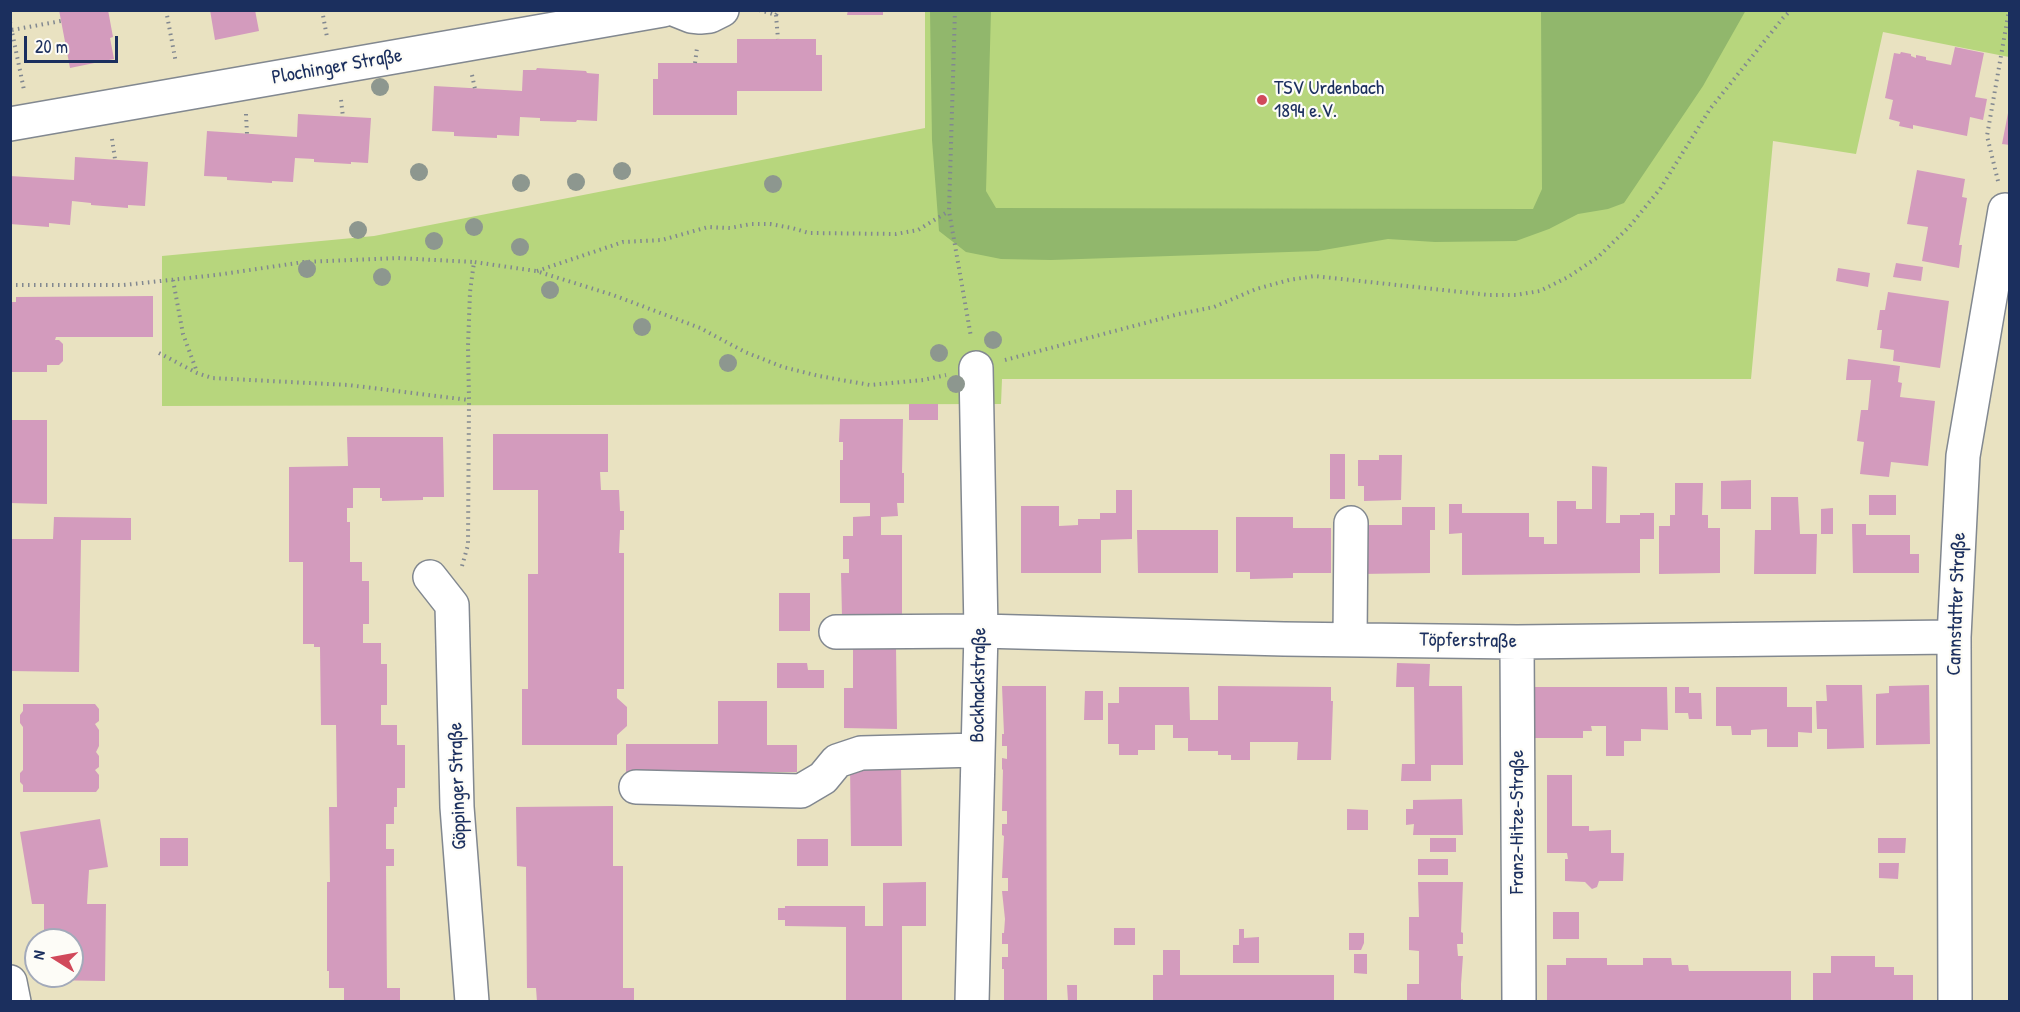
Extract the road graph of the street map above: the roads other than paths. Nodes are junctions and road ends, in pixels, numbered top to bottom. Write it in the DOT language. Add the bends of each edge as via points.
graph roads {
  1 [pos="663,10"];
  2 [pos="676,10"];
  3 [pos="722,10"];
  4 [pos="20,122"];
  5 [pos="2005,210"];
  6 [pos="976,368"];
  7 [pos="1351,523"];
  8 [pos="430,578"];
  9 [pos="981,631"];
  10 [pos="836,632"];
  11 [pos="1954,637"];
  12 [pos="1350,640"];
  13 [pos="1517,642"];
  14 [pos="978,750"];
  15 [pos="636,787"];
  16 [pos="10,982"];
  17 [pos="14,1002"];
  18 [pos="472,1002"];
  19 [pos="972,1002"];
  20 [pos="1519,1002"];
  21 [pos="1955,1002"];
  1 -- 4 [label="street, Plochinger Straße"];
  2 -- 3 [label="street" via="700,17"];
  5 -- 11 [label="street, Cannstatter Straße" via="1963,456"];
  6 -- 9 [label="street, Bockhackstraße"];
  7 -- 12 [label="street"];
  8 -- 18 [label="street, Göppinger Straße" via="452,605 457,807"];
  9 -- 10 [label="street, Töpferstraße"];
  9 -- 12 [label="street, Töpferstraße"];
  9 -- 14 [label="street, Bockhackstraße"];
  11 -- 13 [label="street, Töpferstraße"];
  11 -- 21 [label="street, Cannstatter Straße"];
  12 -- 13 [label="street, Töpferstraße"];
  13 -- 20 [label="street, Franz-Hitze-Straße"];
  14 -- 15 [label="street" via="861,753 837,761 823,778 801,791"];
  14 -- 19 [label="street, Bockhackstraße"];
  16 -- 17 [label="street"];
}
